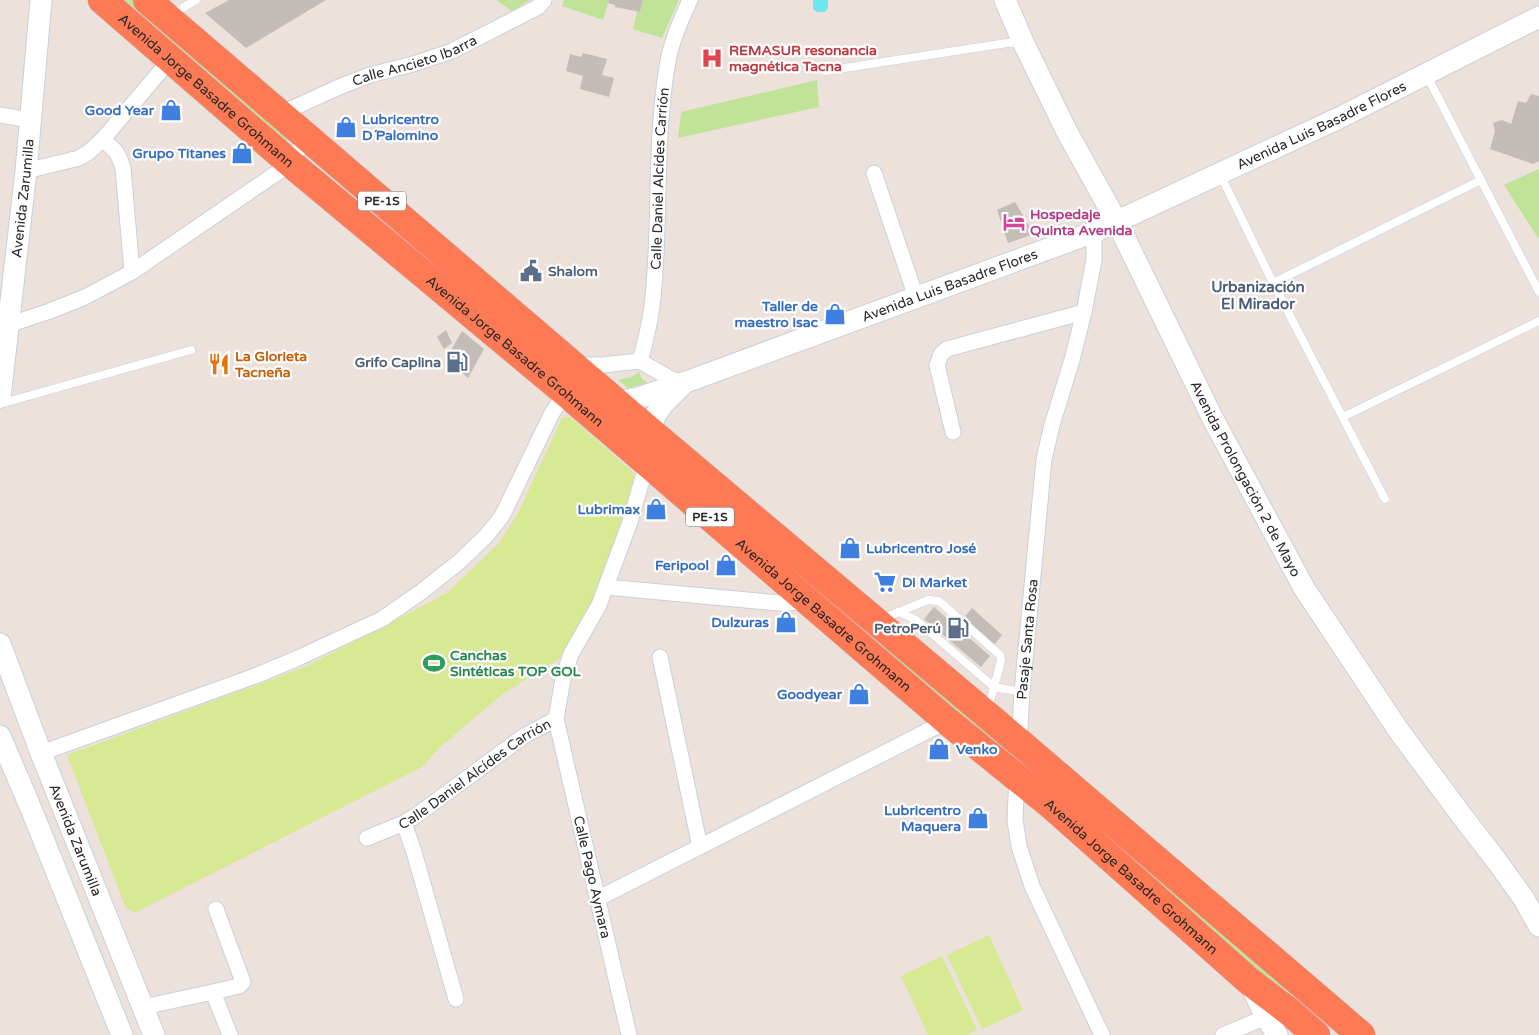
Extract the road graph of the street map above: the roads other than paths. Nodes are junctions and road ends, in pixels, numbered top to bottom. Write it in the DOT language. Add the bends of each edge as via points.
graph roads {
  1 [pos="41,0"];
  2 [pos="102,0"];
  3 [pos="196,0"];
  4 [pos="544,0"];
  5 [pos="690,0"];
  6 [pos="1006,0"];
  7 [pos="157,9"];
  8 [pos="1539,17"];
  9 [pos="1023,42"];
  10 [pos="170,60"];
  11 [pos="825,71"];
  12 [pos="1426,74"];
  13 [pos="0,114"];
  14 [pos="280,114"];
  15 [pos="30,120"];
  16 [pos="307,138"];
  17 [pos="102,140"];
  18 [pos="290,163"];
  19 [pos="26,171"];
  20 [pos="874,173"];
  21 [pos="1220,174"];
  22 [pos="1481,180"];
  23 [pos="1116,222"];
  24 [pos="1094,232"];
  25 [pos="132,272"];
  26 [pos="1273,283"];
  27 [pos="1539,292"];
  28 [pos="916,297"];
  29 [pos="1084,312"];
  30 [pos="1539,321"];
  31 [pos="8,325"];
  32 [pos="192,350"];
  33 [pos="640,361"];
  34 [pos="573,365"];
  35 [pos="686,382"];
  36 [pos="566,393"];
  37 [pos="0,396"];
  38 [pos="618,402"];
  39 [pos="0,404"];
  40 [pos="1342,417"];
  41 [pos="602,425"];
  42 [pos="652,432"];
  43 [pos="953,432"];
  44 [pos="647,463"];
  45 [pos="1385,499"];
  46 [pos="606,587"];
  47 [pos="809,602"];
  48 [pos="874,628"];
  49 [pos="0,644"];
  50 [pos="660,657"];
  51 [pos="994,687"];
  52 [pos="1022,692"];
  53 [pos="987,715"];
  54 [pos="556,719"];
  55 [pos="947,721"];
  56 [pos="0,736"];
  57 [pos="1019,742"];
  58 [pos="41,753"];
  59 [pos="1017,779"];
  60 [pos="404,823"];
  61 [pos="367,838"];
  62 [pos="700,847"];
  63 [pos="597,899"];
  64 [pos="216,908"];
  65 [pos="1539,926"];
  66 [pos="212,992"];
  67 [pos="1311,992"];
  68 [pos="456,999"];
  69 [pos="143,1008"];
  70 [pos="1281,1025"];
  71 [pos="122,1035"];
  72 [pos="154,1035"];
  73 [pos="230,1035"];
  74 [pos="629,1035"];
  75 [pos="1102,1035"];
  76 [pos="1223,1035"];
  77 [pos="1316,1035"];
  78 [pos="1361,1035"];
  1 -- 15 [label="street, Avenida Zarumilla"];
  2 -- 10 [label="highway, Avenida Jorge Basadre Grohmann / PE-1S"];
  3 -- 7 [label="lane"];
  4 -- 14 [label="street, Calle Ancieto Ibarra" via="538,7 452,52 339,87"];
  5 -- 33 [label="street, Calle Daniel Alcídes Carrión" via="668,61 653,298"];
  6 -- 9 [label="street, Avenida Prolongación 2 de Mayo"];
  7 -- 14 [label="highway, Avenida Jorge Basadre Grohmann / PE-1S"];
  8 -- 12 [label="street, Avenida Luis Basadre Flores"];
  9 -- 11 [label="lane"];
  9 -- 23 [label="street, Avenida Prolongación 2 de Mayo"];
  10 -- 17 [label="street"];
  10 -- 18 [label="highway, Avenida Jorge Basadre Grohmann / PE-1S"];
  12 -- 21 [label="street, Avenida Luis Basadre Flores"];
  12 -- 22 [label="lane"];
  13 -- 15 [label="street"];
  14 -- 16 [label="highway, Avenida Jorge Basadre Grohmann / PE-1S"];
  15 -- 19 [label="street, Avenida Zarumilla"];
  16 -- 18 [label="street"];
  16 -- 34 [label="highway, Avenida Jorge Basadre Grohmann / PE-1S"];
  17 -- 19 [label="street" via="79,158"];
  17 -- 25 [label="street" via="119,155 123,168"];
  18 -- 25 [label="street"];
  18 -- 36 [label="highway, Avenida Jorge Basadre Grohmann / PE-1S"];
  19 -- 31 [label="street, Avenida Zarumilla"];
  20 -- 28 [label="street"];
  21 -- 23 [label="street, Avenida Luis Basadre Flores"];
  21 -- 26 [label="lane"];
  22 -- 26 [label="lane"];
  22 -- 27 [label="lane"];
  23 -- 24 [label="street, Avenida Luis Basadre Flores"];
  23 -- 65 [label="street, Avenida Prolongación 2 de Mayo" via="1213,419 1304,588 1399,731 1496,860"];
  24 -- 28 [label="street, Avenida Luis Basadre Flores"];
  24 -- 29 [label="street, Pasaje Santa Rosa" via="1094,260"];
  25 -- 31 [label="street" via="85,297"];
  26 -- 40 [label="lane"];
  28 -- 35 [label="street, Avenida Luis Basadre Flores"];
  29 -- 43 [label="street" via="947,349 941,354 937,365"];
  29 -- 52 [label="street, Pasaje Santa Rosa" via="1044,460"];
  30 -- 40 [label="lane"];
  31 -- 37 [label="street, Avenida Zarumilla"];
  32 -- 39 [label="lane"];
  33 -- 34 [label="street"];
  33 -- 35 [label="street" via="671,379"];
  34 -- 38 [label="highway, Avenida Jorge Basadre Grohmann / PE-1S"];
  35 -- 38 [label="street, Avenida Luis Basadre Flores"];
  35 -- 42 [label="street, Calle Daniel Alcídes Carrión" via="662,405 654,418"];
  36 -- 41 [label="highway, Avenida Jorge Basadre Grohmann / PE-1S"];
  36 -- 58 [label="street" via="552,414 502,516 487,536 444,574 382,620 255,676"];
  38 -- 41 [label="street"];
  38 -- 42 [label="highway, Avenida Jorge Basadre Grohmann / PE-1S"];
  40 -- 45 [label="lane"];
  41 -- 44 [label="highway, Avenida Jorge Basadre Grohmann / PE-1S"];
  42 -- 44 [label="street, Calle Daniel Alcídes Carrión"];
  42 -- 48 [label="highway, Avenida Jorge Basadre Grohmann / PE-1S"];
  44 -- 46 [label="street, Calle Daniel Alcídes Carrión"];
  44 -- 47 [label="highway, Avenida Jorge Basadre Grohmann / PE-1S"];
  46 -- 47 [label="street" via="779,603"];
  46 -- 54 [label="street, Calle Daniel Alcídes Carrión" via="600,606 571,654"];
  47 -- 48 [label="highway, Avenida Jorge Basadre Grohmann / PE-1S"];
  48 -- 51 [label="lane" via="916,620"];
  48 -- 51 [label="lane" via="928,600 939,601 1000,655"];
  48 -- 53 [label="highway, Avenida Jorge Basadre Grohmann / PE-1S"];
  48 -- 55 [label="highway, Avenida Jorge Basadre Grohmann / PE-1S"];
  49 -- 58 [label="street, Avenida Zarumilla"];
  50 -- 62 [label="street"];
  51 -- 52 [label="lane"];
  51 -- 53 [label="lane"];
  52 -- 57 [label="street, Pasaje Santa Rosa"];
  53 -- 57 [label="highway, Avenida Jorge Basadre Grohmann / PE-1S"];
  54 -- 60 [label="street, Calle Daniel Alcídes Carrión" via="524,736"];
  54 -- 63 [label="street, Calle Pago Aymara"];
  55 -- 59 [label="highway, Avenida Jorge Basadre Grohmann / PE-1S"];
  55 -- 62 [label="street"];
  56 -- 71 [label="street"];
  57 -- 59 [label="street, Pasaje Santa Rosa"];
  57 -- 67 [label="highway, Avenida Jorge Basadre Grohmann / PE-1S"];
  58 -- 69 [label="street, Avenida Zarumilla"];
  59 -- 70 [label="highway, Avenida Jorge Basadre Grohmann / PE-1S" via="1052,806 1249,981"];
  59 -- 75 [label="street, Pasaje Santa Rosa" via="1014,820 1032,886"];
  60 -- 61 [label="street, Calle Daniel Alcídes Carrión"];
  60 -- 68 [label="street"];
  62 -- 63 [label="street"];
  63 -- 74 [label="street, Calle Pago Aymara"];
  64 -- 66 [label="street" via="243,982 239,986"];
  66 -- 69 [label="street"];
  66 -- 73 [label="street"];
  67 -- 70 [label="street"];
  67 -- 78 [label="highway, Avenida Jorge Basadre Grohmann / PE-1S"];
  69 -- 72 [label="street, Avenida Zarumilla"];
  70 -- 76 [label="street"];
  70 -- 77 [label="highway, Avenida Jorge Basadre Grohmann / PE-1S"];
}
